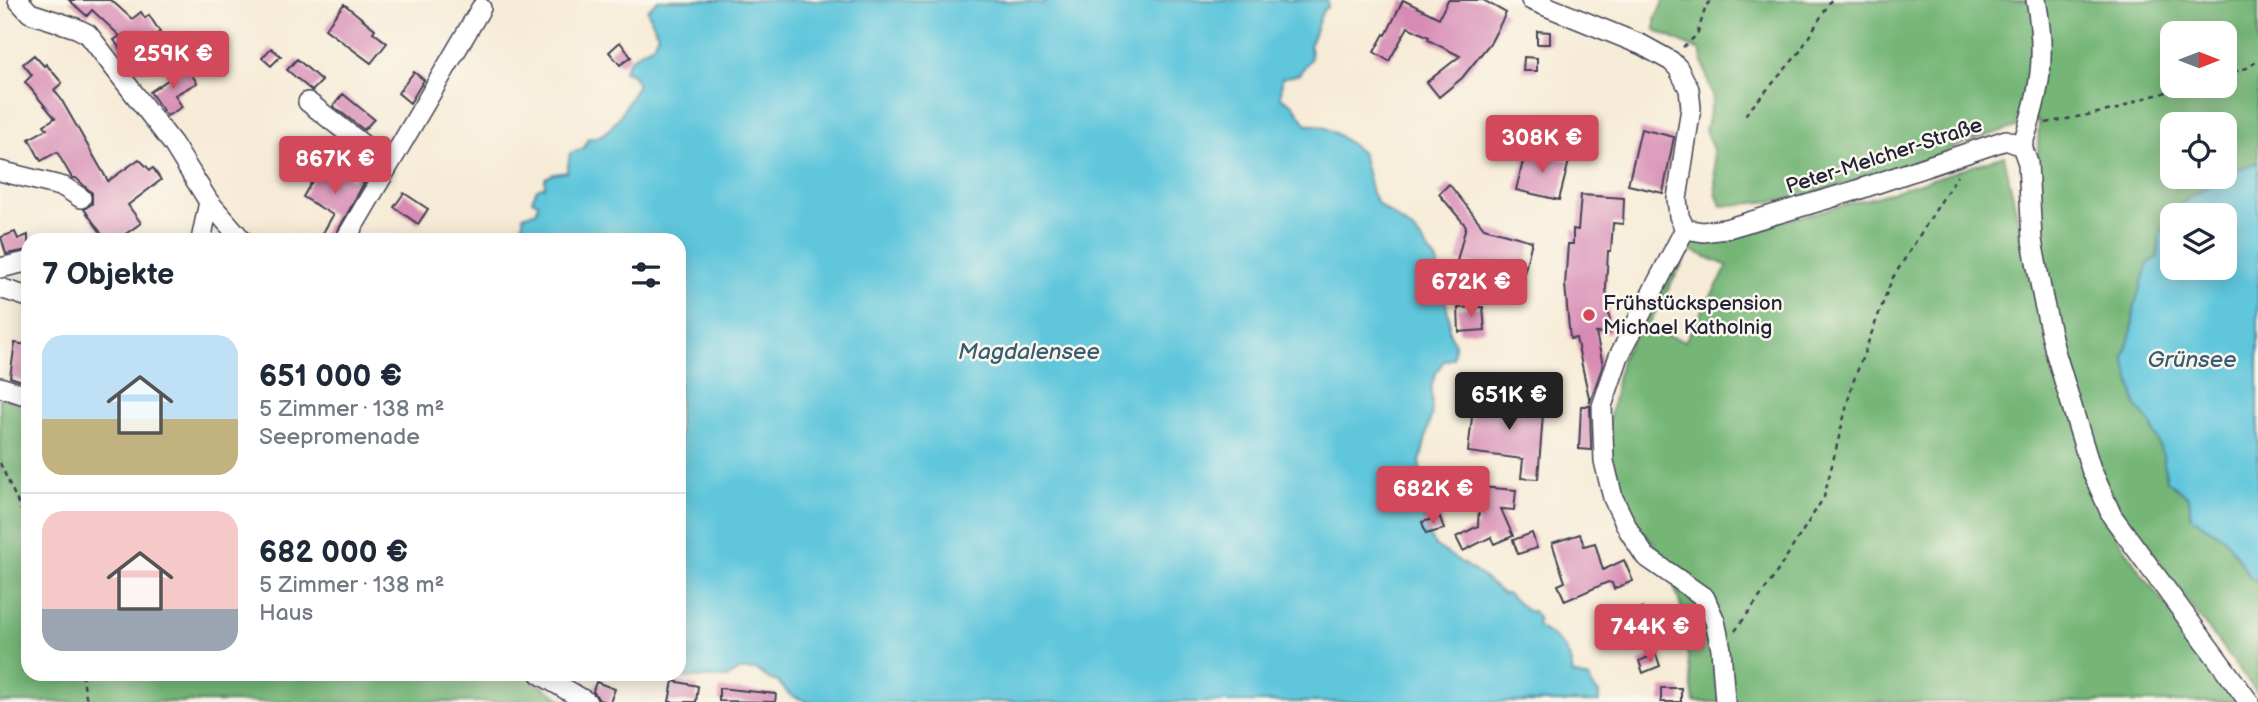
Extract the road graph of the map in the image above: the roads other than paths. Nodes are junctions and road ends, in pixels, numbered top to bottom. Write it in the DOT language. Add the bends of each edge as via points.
graph roads {
  1 [pos="19,0"];
  2 [pos="1531,0"];
  3 [pos="2036,0"];
  4 [pos="481,8"];
  5 [pos="308,102"];
  6 [pos="2022,146"];
  7 [pos="389,165"];
  8 [pos="0,171"];
  9 [pos="81,198"];
  10 [pos="209,202"];
  11 [pos="1685,229"];
  12 [pos="202,233"];
  13 [pos="236,233"];
  14 [pos="349,233"];
  15 [pos="21,263"];
  16 [pos="0,268"];
  17 [pos="0,288"];
  18 [pos="21,296"];
  19 [pos="0,387"];
  20 [pos="21,394"];
  21 [pos="552,681"];
  22 [pos="587,702"];
  23 [pos="1725,702"];
  24 [pos="2249,702"];
  1 -- 10 [label="street" via="30,13 88,34 173,144"];
  2 -- 11 [label="street" via="1642,45 1678,68 1689,89 1691,107 1677,199"];
  3 -- 6 [label="street" via="2042,44 2038,96"];
  4 -- 7 [label="street"];
  5 -- 7 [label="street"];
  6 -- 11 [label="street, Peter-Melcher-Straße" via="2006,140 1725,229"];
  6 -- 24 [label="street" via="2028,163 2032,240 2043,299 2091,469 2112,516"];
  7 -- 14 [label="street"];
  8 -- 9 [label="street" via="64,187"];
  10 -- 12 [label="street"];
  10 -- 13 [label="street"];
  11 -- 23 [label="street" via="1616,366 1602,406 1604,461 1613,498 1646,556 1705,598 1721,649"];
  15 -- 16 [label="street"];
  17 -- 18 [label="street"];
  19 -- 20 [label="street"];
  21 -- 22 [label="street"];
}
